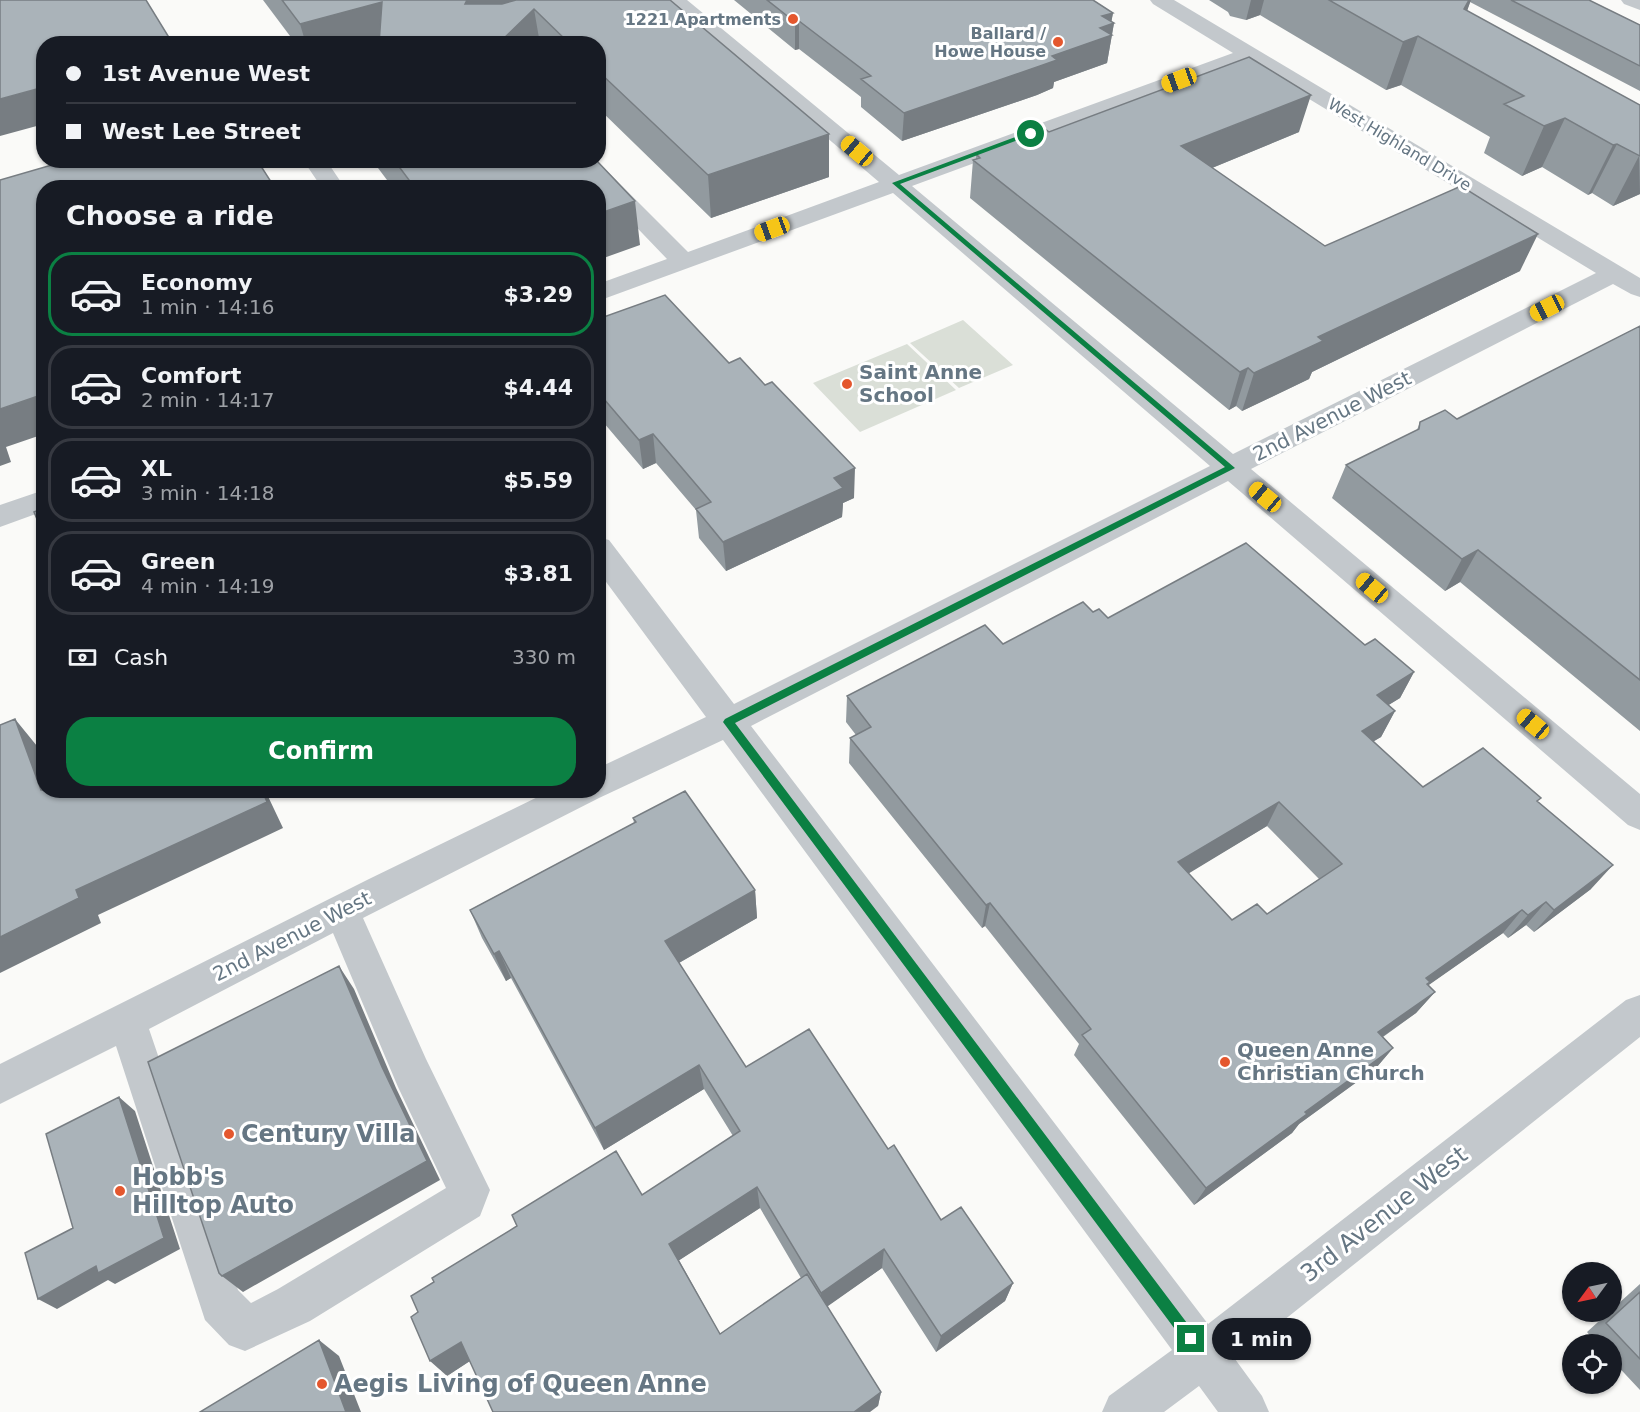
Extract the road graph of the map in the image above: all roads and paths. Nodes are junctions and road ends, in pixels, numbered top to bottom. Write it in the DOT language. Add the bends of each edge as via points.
graph roads {
  1 [pos="675,0"];
  2 [pos="1160,0"];
  3 [pos="1631,0"];
  4 [pos="1640,4"];
  5 [pos="1250,54"];
  6 [pos="591,168"];
  7 [pos="603,180"];
  8 [pos="606,183"];
  9 [pos="895,183"];
  10 [pos="683,261"];
  11 [pos="1615,273"];
  12 [pos="1640,289"];
  13 [pos="606,290"];
  14 [pos="1231,468"];
  15 [pos="36,503"];
  16 [pos="0,516"];
  17 [pos="606,559"];
  18 [pos="728,722"];
  19 [pos="606,780"];
  20 [pos="570,798"];
  21 [pos="1640,815"];
  22 [pos="342,911"];
  23 [pos="1640,1013"];
  24 [pos="127,1021"];
  25 [pos="0,1085"];
  26 [pos="1203,1356"];
  27 [pos="1125,1412"];
  28 [pos="1246,1412"];
  1 -- 9 [label="street"];
  2 -- 5 [label="street, West Highland Drive"];
  3 -- 4 [label="street"];
  5 -- 9 [label="street"];
  5 -- 11 [label="street, West Highland Drive"];
  6 -- 7 [label="street"];
  8 -- 10 [label="street"];
  9 -- 10 [label="street"];
  9 -- 14 [label="street"];
  10 -- 13 [label="street"];
  11 -- 12 [label="street, West Highland Drive"];
  11 -- 14 [label="street, 2nd Avenue West"];
  14 -- 18 [label="street, 2nd Avenue West"];
  14 -- 21 [label="street"];
  15 -- 16 [label="street"];
  17 -- 18 [label="street"];
  18 -- 19 [label="street, 2nd Avenue West"];
  18 -- 26 [label="street"];
  20 -- 22 [label="street, 2nd Avenue West"];
  22 -- 24 [label="street, 2nd Avenue West"];
  22 -- 24 [label="street" via="412,1073 469,1190 465,1201 294,1305 245,1329 221,1304"];
  23 -- 26 [label="street, 3rd Avenue West"];
  24 -- 25 [label="street, 2nd Avenue West"];
  26 -- 27 [label="street, 3rd Avenue West"];
  26 -- 28 [label="street"];
}
